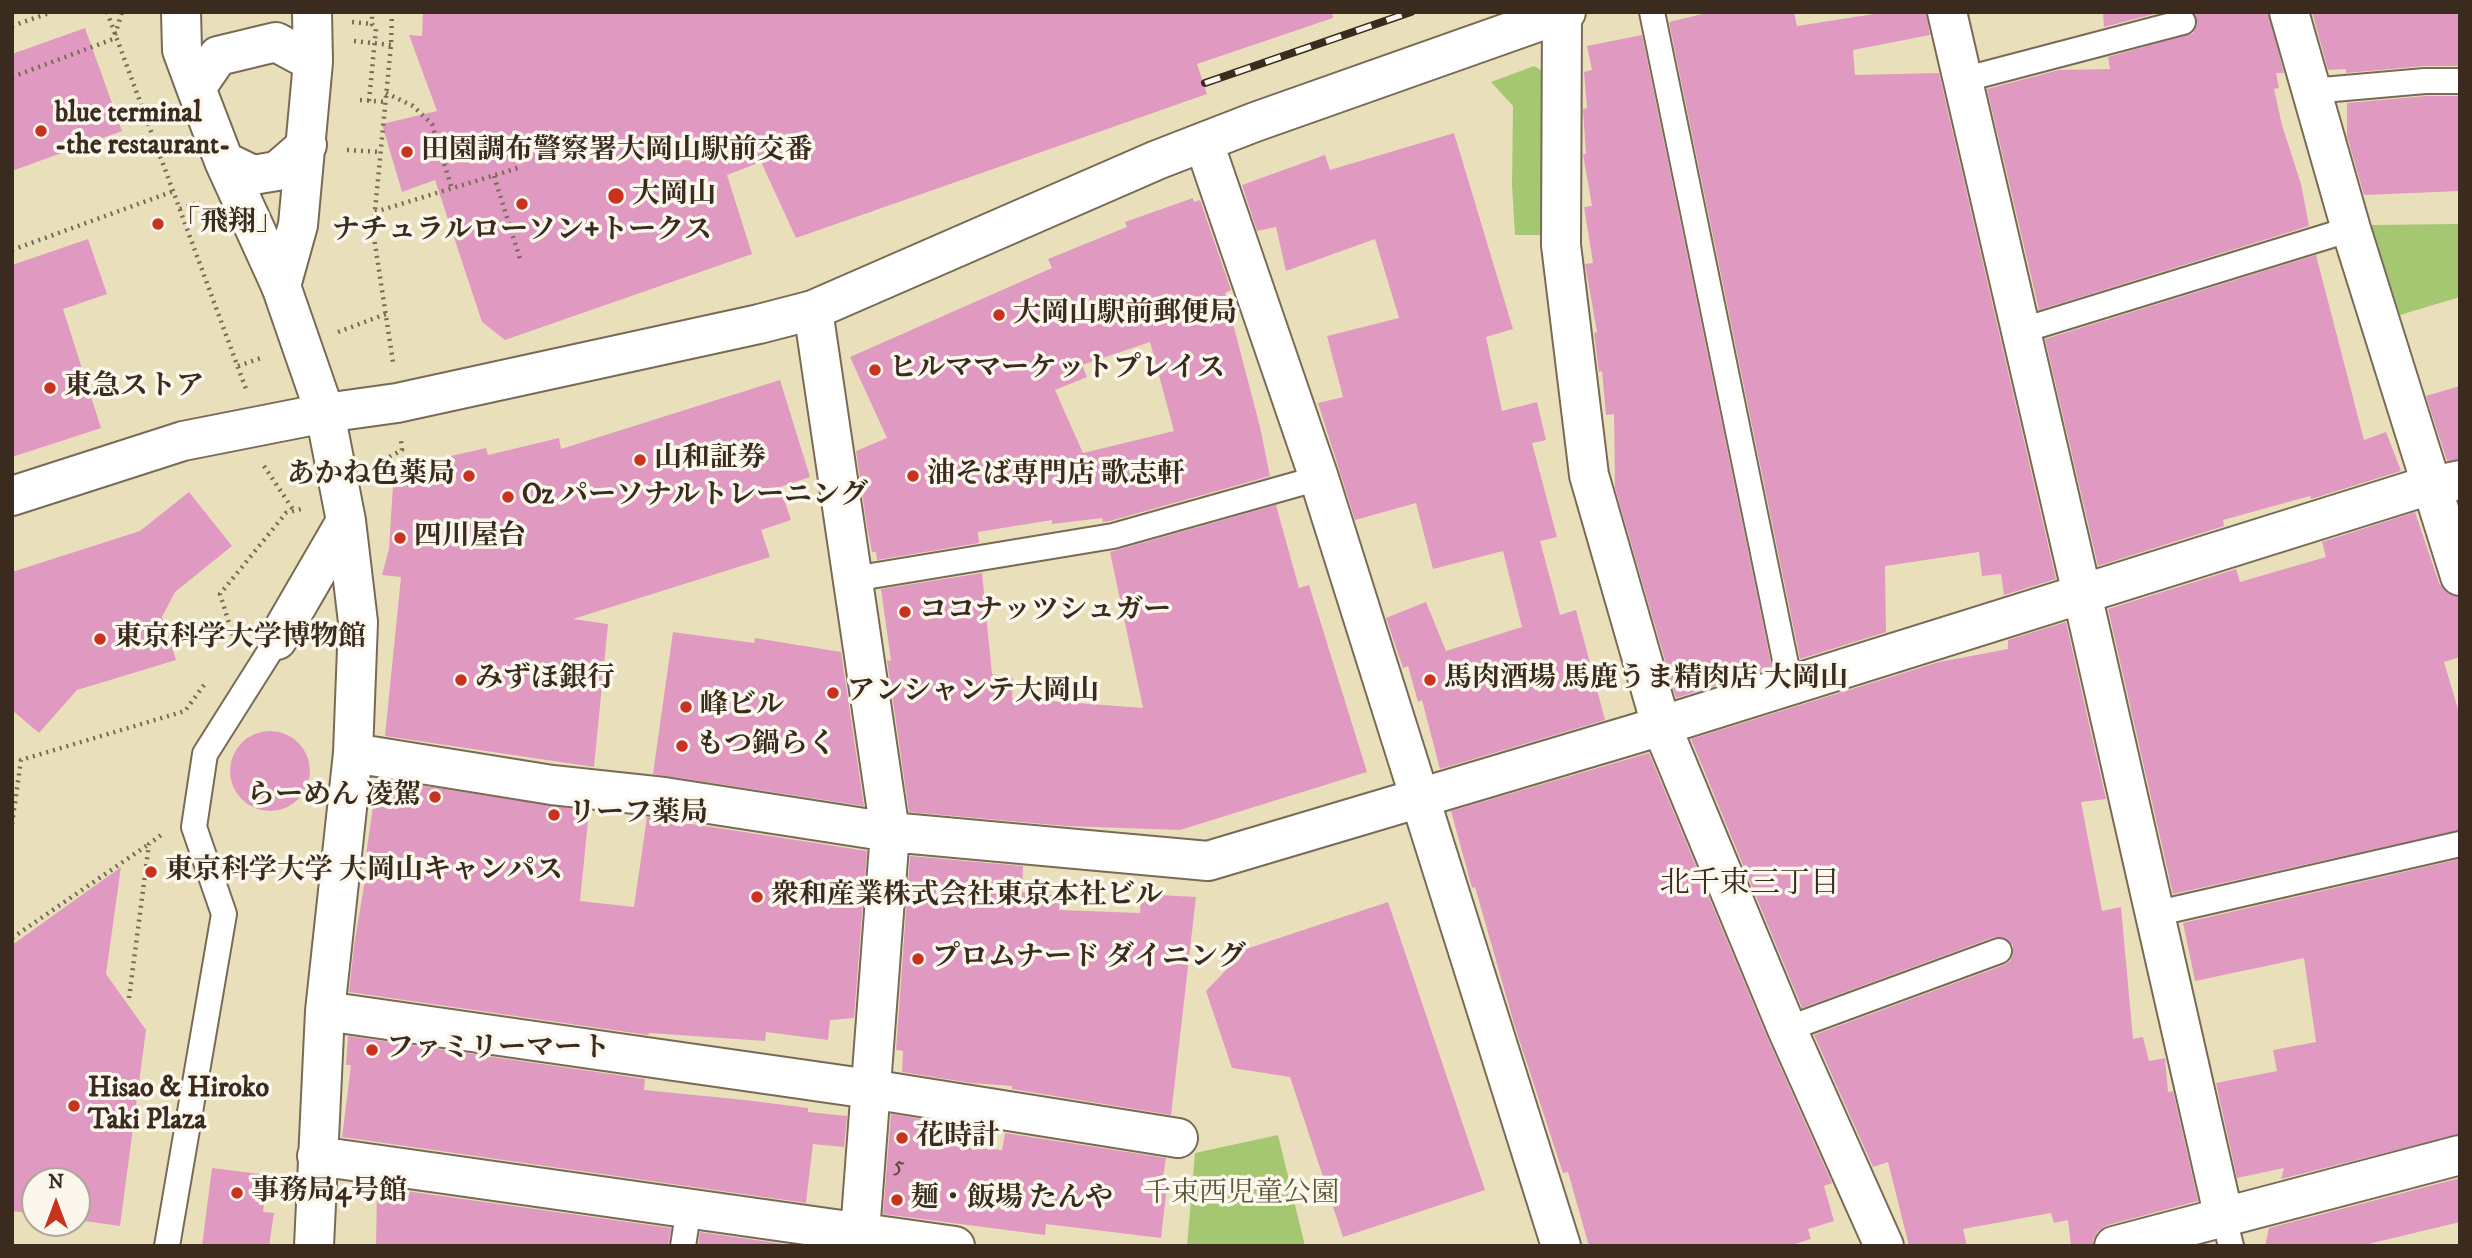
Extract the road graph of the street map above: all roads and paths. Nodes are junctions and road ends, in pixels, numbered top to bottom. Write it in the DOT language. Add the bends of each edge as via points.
graph roads {
  1 [pos="52,12"];
  2 [pos="107,12"];
  3 [pos="122,12"];
  4 [pos="181,12"];
  5 [pos="312,12"];
  6 [pos="372,12"];
  7 [pos="392,12"];
  8 [pos="1653,12"];
  9 [pos="1947,12"];
  10 [pos="2289,12"];
  11 [pos="1564,13"];
  12 [pos="2183,22"];
  13 [pos="356,23"];
  14 [pos="372,24"];
  15 [pos="12,26"];
  16 [pos="116,37"];
  17 [pos="352,41"];
  18 [pos="374,43"];
  19 [pos="391,45"];
  20 [pos="313,62"];
  21 [pos="12,77"];
  22 [pos="1962,80"];
  23 [pos="2460,81"];
  24 [pos="196,88"];
  25 [pos="2311,91"];
  26 [pos="386,93"];
  27 [pos="360,100"];
  28 [pos="369,101"];
  29 [pos="386,102"];
  30 [pos="1204,142"];
  31 [pos="325,147"];
  32 [pos="381,152"];
  33 [pos="224,161"];
  34 [pos="518,168"];
  35 [pos="494,176"];
  36 [pos="452,189"];
  37 [pos="174,191"];
  38 [pos="375,212"];
  39 [pos="2351,229"];
  40 [pos="12,250"];
  41 [pos="520,259"];
  42 [pos="281,286"];
  43 [pos="813,310"];
  44 [pos="386,314"];
  45 [pos="2020,331"];
  46 [pos="325,336"];
  47 [pos="268,356"];
  48 [pos="238,366"];
  49 [pos="394,366"];
  50 [pos="246,391"];
  51 [pos="325,413"];
  52 [pos="401,438"];
  53 [pos="263,459"];
  54 [pos="379,472"];
  55 [pos="1319,478"];
  56 [pos="2446,483"];
  57 [pos="12,496"];
  58 [pos="346,521"];
  59 [pos="2460,576"];
  60 [pos="853,579"];
  61 [pos="2082,594"];
  62 [pos="277,640"];
  63 [pos="236,644"];
  64 [pos="211,677"];
  65 [pos="1790,684"];
  66 [pos="1661,725"];
  67 [pos="353,753"];
  68 [pos="1419,799"];
  69 [pos="12,824"];
  70 [pos="166,832"];
  71 [pos="890,832"];
  72 [pos="149,844"];
  73 [pos="2460,844"];
  74 [pos="2154,914"];
  75 [pos="12,938"];
  76 [pos="1999,951"];
  77 [pos="129,998"];
  78 [pos="325,1011"];
  79 [pos="1787,1029"];
  80 [pos="870,1089"];
  81 [pos="1178,1138"];
  82 [pos="2460,1155"];
  83 [pos="317,1156"];
  84 [pos="689,1207"];
  85 [pos="2227,1232"];
  86 [pos="859,1239"];
  87 [pos="167,1246"];
  88 [pos="314,1246"];
  89 [pos="682,1246"];
  90 [pos="955,1246"];
  91 [pos="1560,1246"];
  92 [pos="1884,1246"];
  93 [pos="2114,1246"];
  1 -- 15 [label="path"];
  2 -- 16 [label="path"];
  3 -- 16 [label="path"];
  4 -- 24 [label="street" via="182,50"];
  5 -- 20 [label="street"];
  6 -- 14 [label="path"];
  7 -- 19 [label="path"];
  8 -- 65 [label="lane"];
  9 -- 22 [label="street"];
  10 -- 25 [label="street"];
  11 -- 30 [label="street"];
  11 -- 66 [label="street" via="1560,245 1588,475"];
  12 -- 22 [label="lane"];
  13 -- 14 [label="path"];
  14 -- 18 [label="path"];
  16 -- 21 [label="path"];
  16 -- 37 [label="path"];
  17 -- 18 [label="path"];
  18 -- 19 [label="path"];
  18 -- 28 [label="path"];
  19 -- 26 [label="path"];
  20 -- 24 [label="street" via="276,42 218,56"];
  20 -- 31 [label="street"];
  22 -- 45 [label="street"];
  23 -- 25 [label="lane"];
  24 -- 33 [label="street"];
  25 -- 39 [label="street"];
  26 -- 29 [label="path"];
  26 -- 36 [label="path" via="413,106 432,124"];
  27 -- 28 [label="path"];
  28 -- 29 [label="path"];
  29 -- 32 [label="path"];
  30 -- 43 [label="street"];
  30 -- 55 [label="street"];
  31 -- 32 [label="path"];
  31 -- 33 [label="street" via="277,171 253,175"];
  31 -- 42 [label="street"];
  32 -- 38 [label="path"];
  33 -- 42 [label="street"];
  34 -- 35 [label="path"];
  35 -- 36 [label="path"];
  35 -- 41 [label="path"];
  36 -- 38 [label="path"];
  37 -- 40 [label="path"];
  37 -- 48 [label="path"];
  38 -- 44 [label="path" via="373,231"];
  39 -- 45 [label="lane"];
  39 -- 56 [label="street"];
  42 -- 51 [label="street"];
  43 -- 51 [label="street" via="397,404"];
  43 -- 60 [label="street"];
  44 -- 46 [label="path"];
  44 -- 49 [label="path"];
  45 -- 61 [label="street"];
  47 -- 48 [label="path"];
  48 -- 50 [label="path"];
  51 -- 57 [label="street" via="183,441"];
  51 -- 58 [label="street"];
  52 -- 54 [label="path" via="402,450 380,462"];
  53 -- 63 [label="path" via="265,470 294,511 286,513 220,594"];
  55 -- 60 [label="lane" via="1113,536"];
  55 -- 68 [label="street"];
  56 -- 59 [label="street"];
  56 -- 61 [label="street"];
  58 -- 62 [label="street"];
  58 -- 67 [label="street" via="358,622"];
  60 -- 71 [label="street"];
  61 -- 65 [label="street"];
  61 -- 74 [label="street"];
  62 -- 87 [label="lane" via="205,754 194,827 224,914"];
  64 -- 69 [label="path" via="185,711 21,760"];
  65 -- 66 [label="street"];
  66 -- 68 [label="street"];
  66 -- 79 [label="street"];
  67 -- 71 [label="street"];
  67 -- 78 [label="street"];
  68 -- 71 [label="street" via="1208,861"];
  68 -- 91 [label="street"];
  70 -- 72 [label="path"];
  71 -- 80 [label="street"];
  72 -- 75 [label="path"];
  72 -- 77 [label="path"];
  73 -- 74 [label="lane"];
  74 -- 85 [label="street"];
  76 -- 79 [label="lane"];
  78 -- 80 [label="street"];
  78 -- 83 [label="street"];
  79 -- 92 [label="street"];
  80 -- 81 [label="street"];
  80 -- 86 [label="street"];
  82 -- 85 [label="street"];
  83 -- 84 [label="street"];
  83 -- 88 [label="street"];
  84 -- 86 [label="street"];
  84 -- 89 [label="lane"];
  85 -- 93 [label="street"];
  86 -- 90 [label="street"];
}
